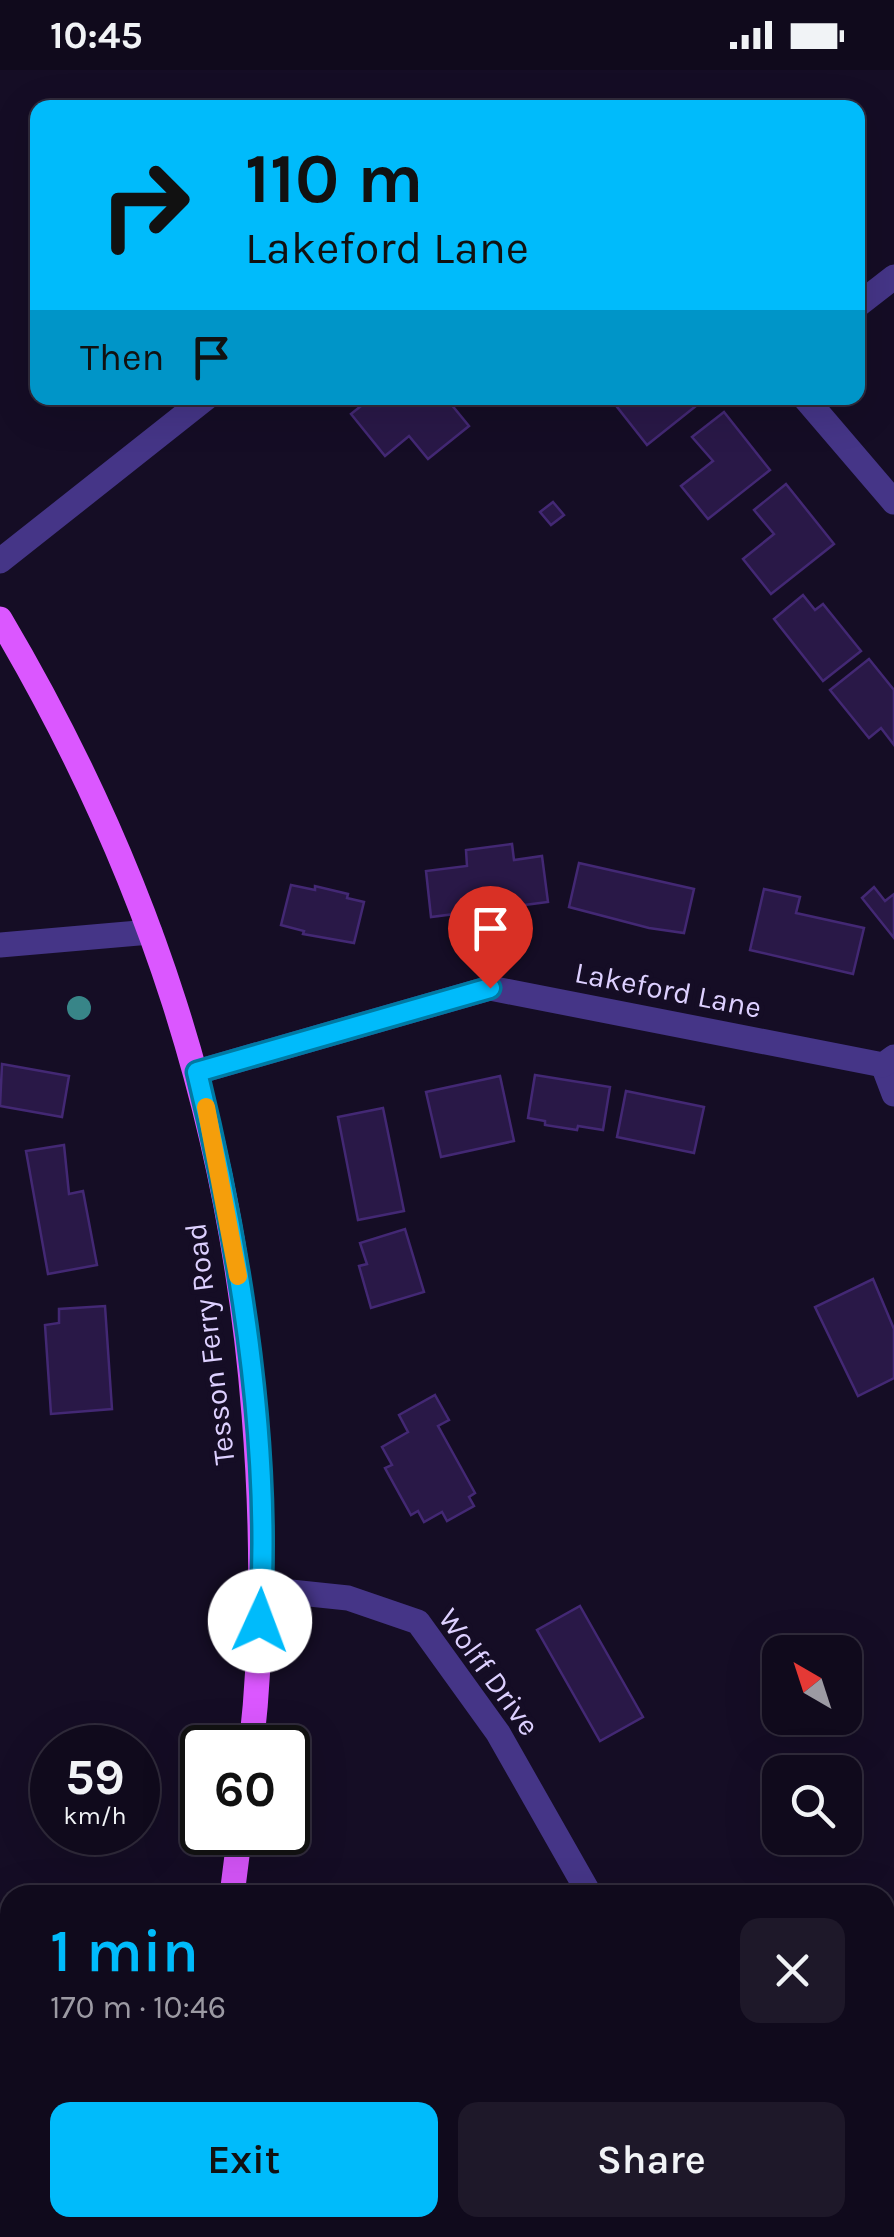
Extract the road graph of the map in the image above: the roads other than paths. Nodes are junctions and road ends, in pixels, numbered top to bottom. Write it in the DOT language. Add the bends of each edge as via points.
graph roads {
  1 [pos="894,277"];
  2 [pos="865,300"];
  3 [pos="197,405"];
  4 [pos="811,405"];
  5 [pos="894,502"];
  6 [pos="0,561"];
  7 [pos="0,619"];
  8 [pos="150,932"];
  9 [pos="0,945"];
  10 [pos="888,1061"];
  11 [pos="197,1072"];
  12 [pos="894,1094"];
  13 [pos="262,1589"];
  14 [pos="253,1725"];
  15 [pos="237,1855"];
  16 [pos="233,1885"];
  17 [pos="584,1885"];
  1 -- 2 [label="street"];
  3 -- 6 [label="street"];
  4 -- 5 [label="street"];
  7 -- 8 [label="main road, Tesson Ferry Road" via="74,754"];
  8 -- 9 [label="street"];
  8 -- 11 [label="main road, Tesson Ferry Road"];
  10 -- 11 [label="street, Lakeford Lane" via="490,988"];
  10 -- 12 [label="street"];
  11 -- 13 [label="main road, Tesson Ferry Road" via="250,1360"];
  13 -- 14 [label="main road, Tesson Ferry Road"];
  13 -- 17 [label="street, Wolff Drive" via="348,1598 418,1622 498,1733"];
  15 -- 16 [label="main road"];
}
